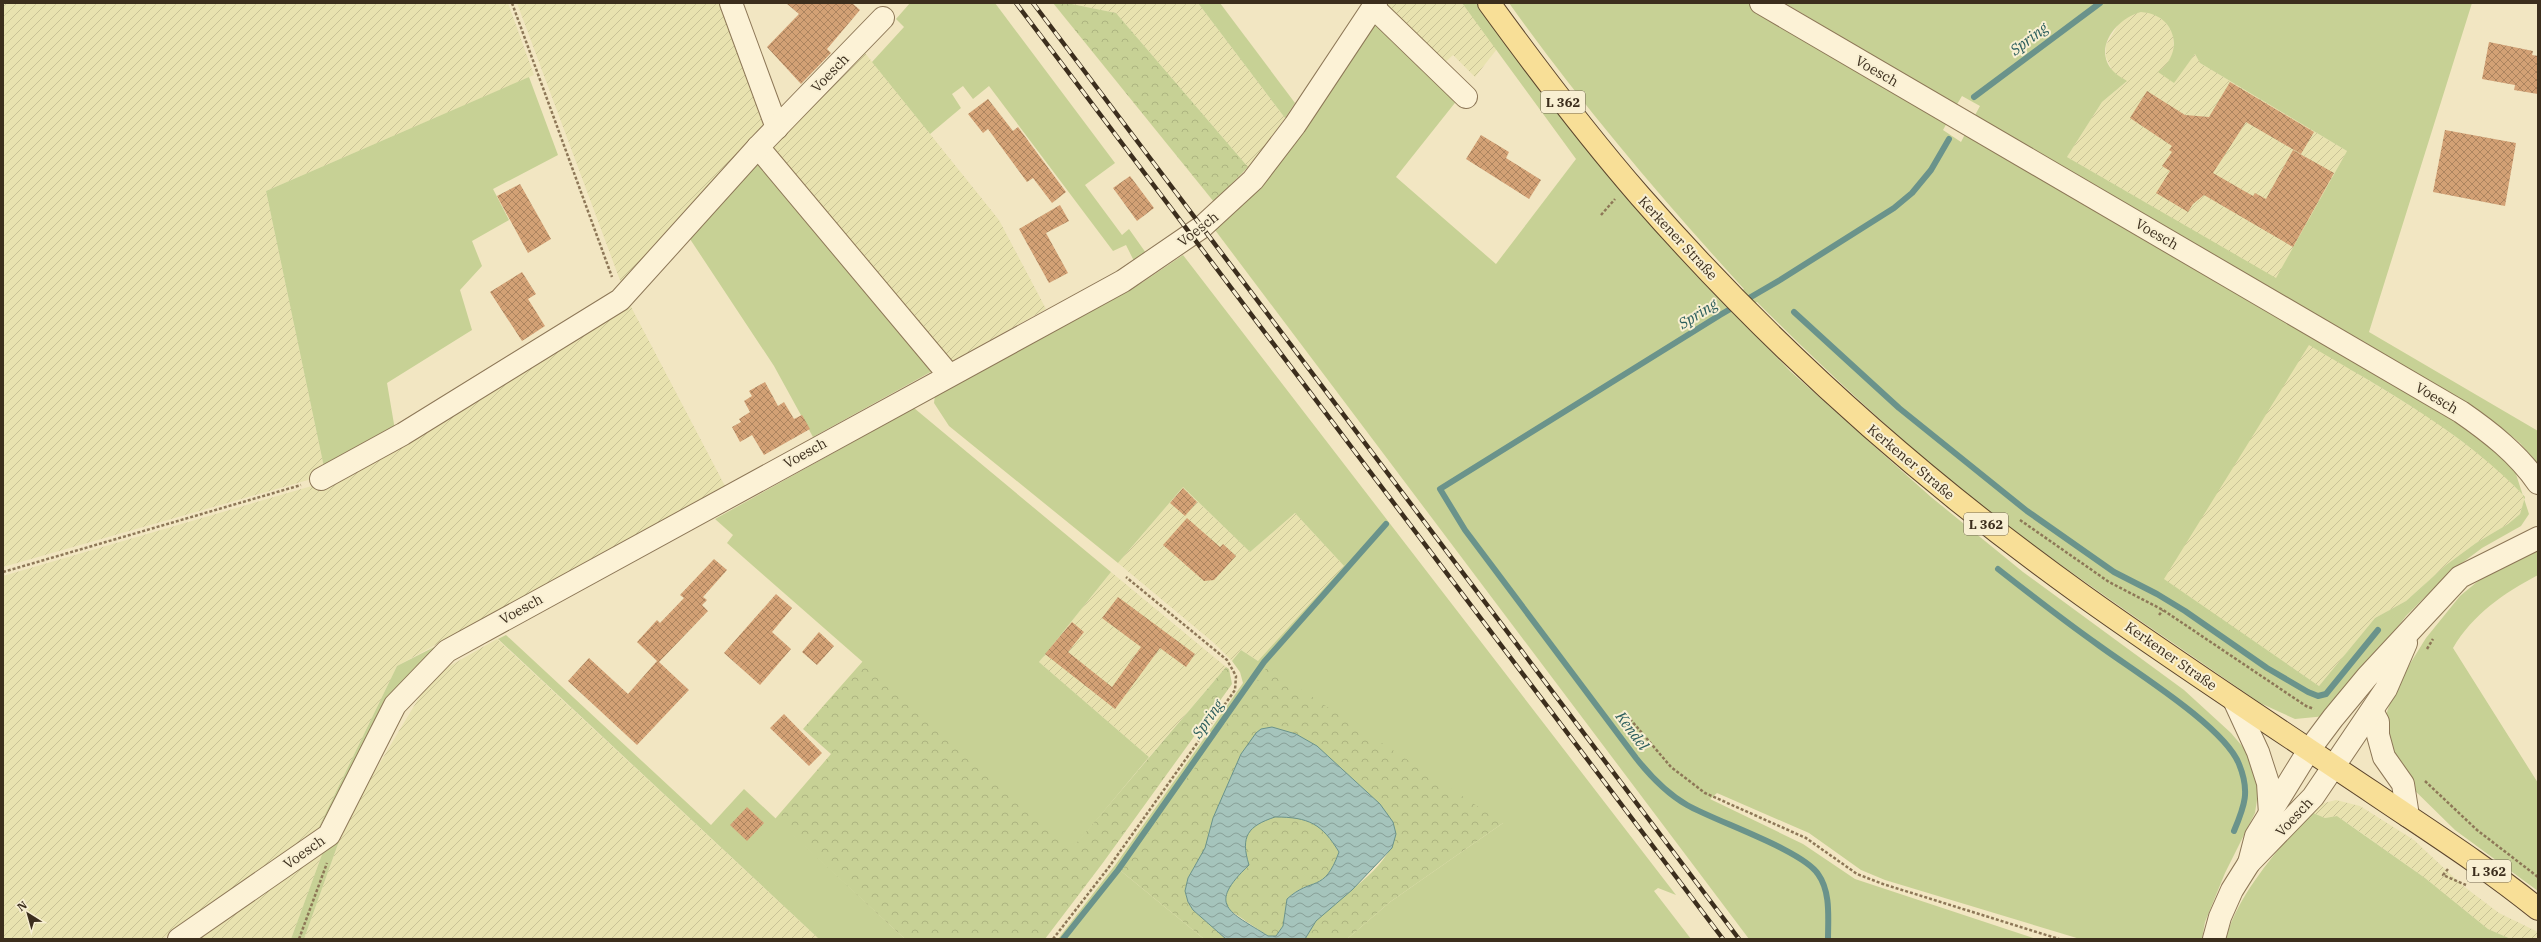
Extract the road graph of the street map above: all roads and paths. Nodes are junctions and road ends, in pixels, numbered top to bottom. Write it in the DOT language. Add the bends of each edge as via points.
graph roads {
  1 [pos="512,3"];
  2 [pos="731,3"];
  3 [pos="1489,3"];
  4 [pos="1761,3"];
  5 [pos="1374,5"];
  6 [pos="883,18"];
  7 [pos="1466,97"];
  8 [pos="777,128"];
  9 [pos="758,147"];
  10 [pos="620,300"];
  11 [pos="949,374"];
  12 [pos="321,479"];
  13 [pos="2538,483"];
  14 [pos="2018,518"];
  15 [pos="2538,538"];
  16 [pos="3,572"];
  17 [pos="1126,577"];
  18 [pos="2163,610"];
  19 [pos="2159,615"];
  20 [pos="2413,627"];
  21 [pos="2438,634"];
  22 [pos="2426,652"];
  23 [pos="2234,700"];
  24 [pos="2306,706"];
  25 [pos="2372,711"];
  26 [pos="1630,719"];
  27 [pos="2309,750"];
  28 [pos="2334,766"];
  29 [pos="2420,776"];
  30 [pos="2270,814"];
  31 [pos="2408,816"];
  32 [pos="329,835"];
  33 [pos="2249,863"];
  34 [pos="2538,877"];
  35 [pos="2538,909"];
  36 [pos="179,939"];
  37 [pos="299,939"];
  38 [pos="1053,939"];
  39 [pos="2059,939"];
  40 [pos="2214,939"];
  1 -- 10 [label="path"];
  2 -- 8 [label="street"];
  3 -- 23 [label="main road, Kerkener Straße / L 362" via="1597,146 1646,203 1728,292 1840,400 1939,486 2081,594"];
  4 -- 13 [label="street, Voesch" via="2461,412 2489,431 2528,468"];
  5 -- 7 [label="street"];
  5 -- 11 [label="street, Voesch" via="1267,163 1225,207 1164,254 1123,281"];
  6 -- 8 [label="street, Voesch"];
  8 -- 9 [label="street, Voesch"];
  9 -- 10 [label="street, Voesch"];
  9 -- 11 [label="street"];
  10 -- 12 [label="street, Voesch" via="403,434"];
  11 -- 32 [label="street, Voesch" via="447,650 395,705"];
  12 -- 16 [label="path"];
  14 -- 18 [label="path" via="2109,582"];
  15 -- 20 [label="street, Voesch" via="2460,578"];
  17 -- 38 [label="path" via="1227,660 1236,676 1235,690 1109,867"];
  18 -- 19 [label="path"];
  18 -- 24 [label="path"];
  20 -- 25 [label="street, Voesch" via="2386,689"];
  20 -- 27 [label="street, Voesch" via="2332,718"];
  21 -- 22 [label="path"];
  23 -- 27 [label="main road, Kerkener Straße / L 362"];
  23 -- 30 [label="street, Voesch" via="2258,752 2268,783"];
  25 -- 28 [label="street, Voesch"];
  25 -- 31 [label="street" via="2378,722 2378,734 2384,757 2403,784"];
  26 -- 39 [label="path" via="1672,767 1690,783 1728,804 1806,838 1857,874"];
  27 -- 28 [label="main road, Kerkener Straße / L 362"];
  27 -- 30 [label="street, Voesch"];
  28 -- 31 [label="main road, Kerkener Straße / L 362"];
  28 -- 33 [label="street, Voesch" via="2313,797"];
  29 -- 34 [label="path" via="2477,830"];
  30 -- 33 [label="street, Voesch" via="2256,836"];
  31 -- 35 [label="main road, Kerkener Straße / L 362" via="2461,851"];
  32 -- 36 [label="street, Voesch"];
  32 -- 37 [label="path" via="327,861"];
  33 -- 40 [label="street, Voesch" via="2229,897"];
}
